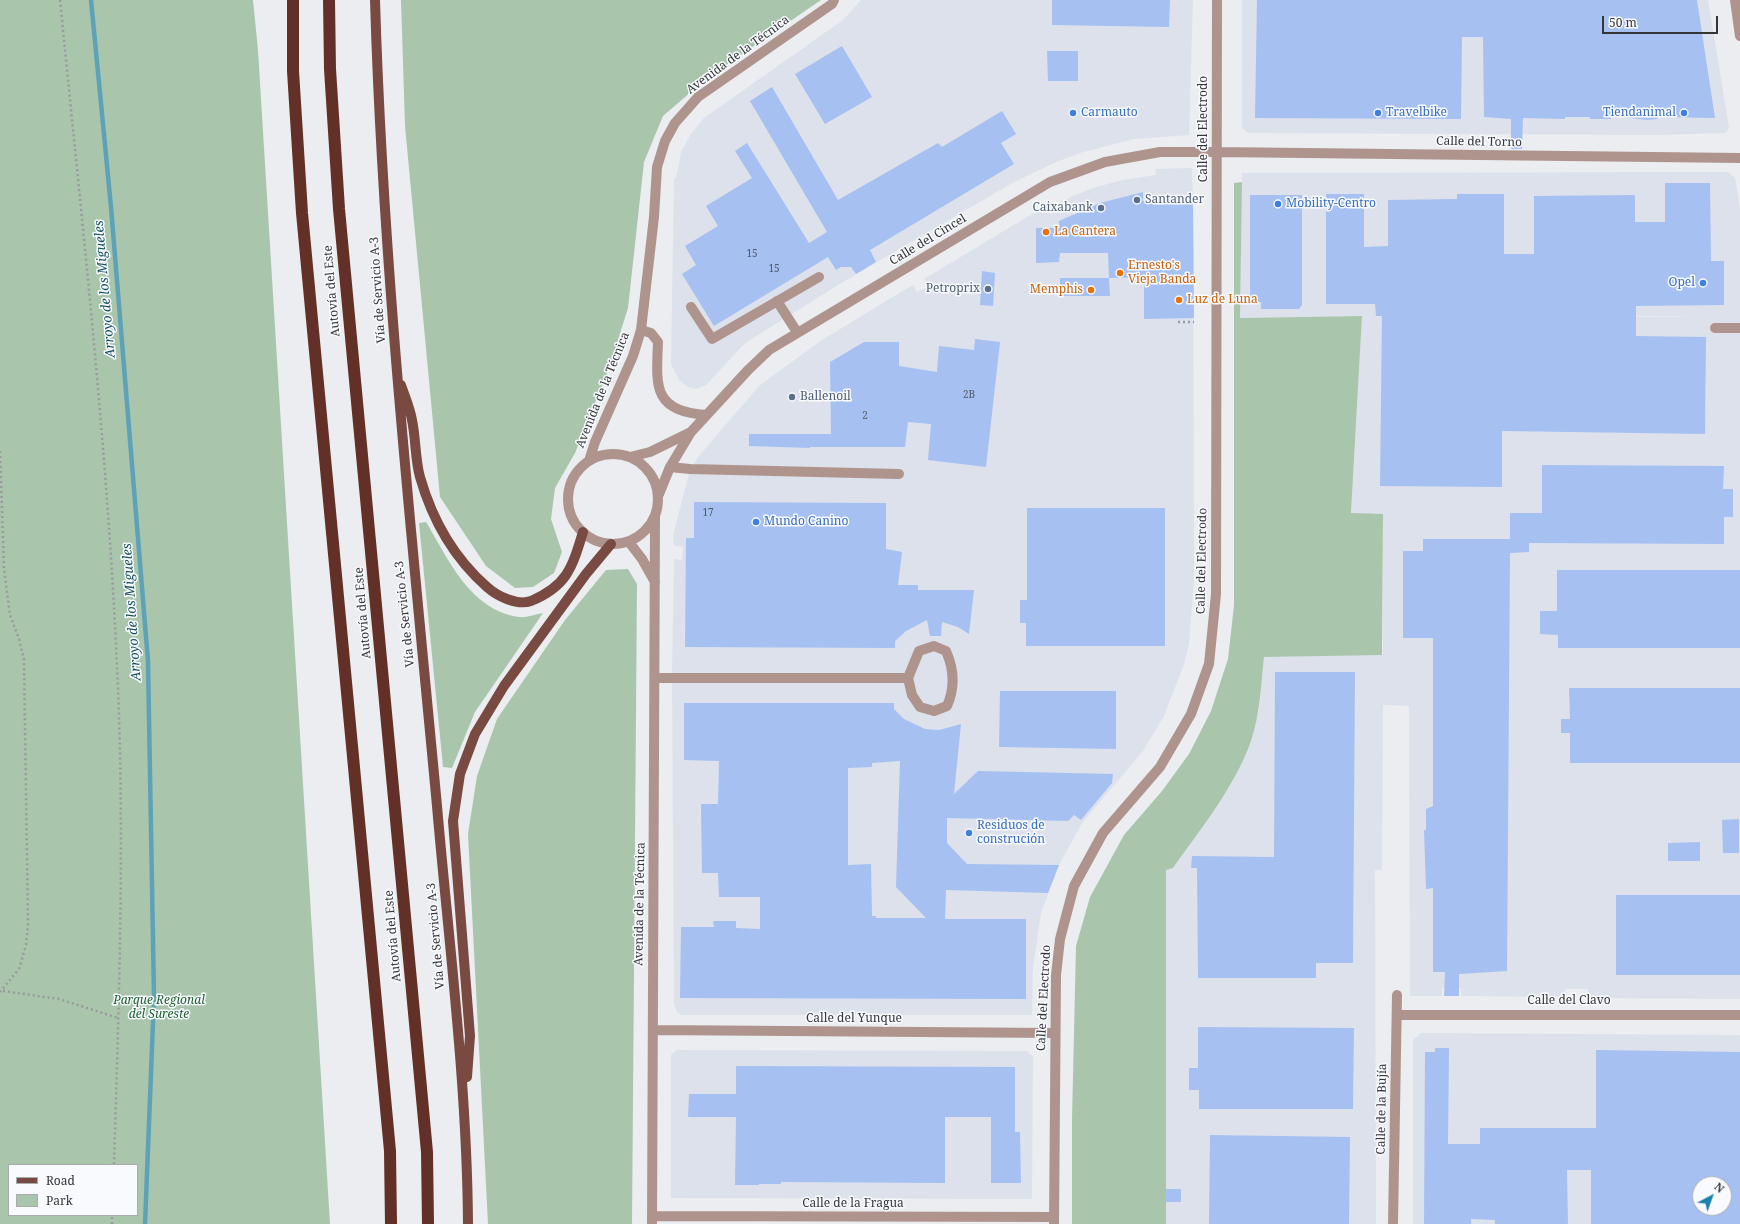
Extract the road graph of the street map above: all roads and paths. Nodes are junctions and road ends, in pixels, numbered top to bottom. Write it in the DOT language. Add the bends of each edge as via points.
graph roads {
  1 [pos="60,0"];
  2 [pos="293,0"];
  3 [pos="329,0"];
  4 [pos="375,0"];
  5 [pos="834,0"];
  6 [pos="1217,0"];
  7 [pos="1735,0"];
  8 [pos="1740,36"];
  9 [pos="1217,152"];
  10 [pos="1740,158"];
  11 [pos="818,277"];
  12 [pos="777,301"];
  13 [pos="691,307"];
  14 [pos="1178,322"];
  15 [pos="1194,322"];
  16 [pos="1715,328"];
  17 [pos="1740,328"];
  18 [pos="641,330"];
  19 [pos="797,332"];
  20 [pos="397,372"];
  21 [pos="707,415"];
  22 [pos="691,432"];
  23 [pos="0,451"];
  24 [pos="630,457"];
  25 [pos="589,461"];
  26 [pos="670,467"];
  27 [pos="899,474"];
  28 [pos="659,494"];
  29 [pos="655,517"];
  30 [pos="583,532"];
  31 [pos="629,542"];
  32 [pos="611,544"];
  33 [pos="656,584"];
  34 [pos="656,678"];
  35 [pos="908,678"];
  36 [pos="1,991"];
  37 [pos="1397,995"];
  38 [pos="1398,1015"];
  39 [pos="1740,1015"];
  40 [pos="118,1018"];
  41 [pos="653,1030"];
  42 [pos="1055,1033"];
  43 [pos="464,1107"];
  44 [pos="114,1164"];
  45 [pos="652,1220"];
  46 [pos="1054,1220"];
  47 [pos="391,1224"];
  48 [pos="428,1224"];
  49 [pos="468,1224"];
  50 [pos="1393,1224"];
  1 -- 40 [label="path" via="105,467 117,668 122,892"];
  2 -- 47 [label="highway, Autovía del Este" via="292,71 302,213 390,1152"];
  3 -- 48 [label="highway, Autovía del Este" via="330,69 339,209 427,1152"];
  4 -- 20 [label="main road, Vía de Servicio A-3" via="382,163"];
  5 -- 18 [label="street, Avenida de la Técnica" via="832,4 698,97 675,123 657,167"];
  6 -- 9 [label="street, Calle del Electrodo"];
  7 -- 8 [label="street"];
  9 -- 10 [label="street, Calle del Torno"];
  9 -- 19 [label="street, Calle del Cincel" via="1160,152 1105,162 1050,182"];
  9 -- 42 [label="street, Calle del Electrodo" via="1216,594 1209,664 1191,714 1160,767 1103,833 1074,886 1060,939 1056,975"];
  11 -- 12 [label="street"];
  12 -- 13 [label="street" via="712,339"];
  12 -- 19 [label="street"];
  14 -- 15 [label="path"];
  16 -- 17 [label="street"];
  18 -- 21 [label="street, Avenida de la Técnica" via="651,334 658,342 658,384 662,396 670,406 686,413"];
  18 -- 25 [label="street, Avenida de la Técnica" via="633,356"];
  19 -- 21 [label="street, Calle del Cincel" via="770,350"];
  20 -- 30 [label="main road" via="412,420 420,476 434,517 452,548 473,575 497,596 525,603 548,594 561,583 574,561"];
  20 -- 43 [label="main road, Vía de Servicio A-3"];
  21 -- 22 [label="street, Calle del Cincel"];
  22 -- 24 [label="street" via="650,452"];
  22 -- 26 [label="street"];
  23 -- 36 [label="path" via="4,569 10,615 24,660 28,924 26,945 19,969"];
  24 -- 25 [label="street" via="609,454"];
  24 -- 28 [label="street" via="650,472"];
  25 -- 30 [label="street" via="578,470 571,482 568,495 572,515"];
  26 -- 27 [label="street" via="690,470"];
  26 -- 28 [label="street"];
  28 -- 29 [label="street" via="659,506"];
  29 -- 31 [label="street" via="640,536"];
  29 -- 33 [label="street, Avenida de la Técnica"];
  30 -- 32 [label="street" via="596,541"];
  31 -- 32 [label="street"];
  31 -- 33 [label="street, Avenida de la Técnica"];
  32 -- 43 [label="main road" via="504,686 475,734 460,774 453,821 470,1036"];
  33 -- 34 [label="street, Avenida de la Técnica"];
  34 -- 35 [label="street"];
  34 -- 41 [label="street, Avenida de la Técnica"];
  35 -- 35 [label="street" via="912,695 920,707 934,711 947,706 952,694 952,665 946,651 934,646 919,651"];
  36 -- 40 [label="path" via="59,999"];
  37 -- 38 [label="street, Calle de la Bujía"];
  38 -- 39 [label="street, Calle del Clavo"];
  38 -- 50 [label="street, Calle de la Bujía"];
  40 -- 44 [label="path"];
  41 -- 42 [label="street, Calle del Yunque"];
  41 -- 45 [label="street, Avenida de la Técnica"];
  42 -- 46 [label="street, Calle del Electrodo"];
  43 -- 49 [label="main road, Vía de Servicio A-3"];
  45 -- 46 [label="street, Calle de la Fragua"];
}
